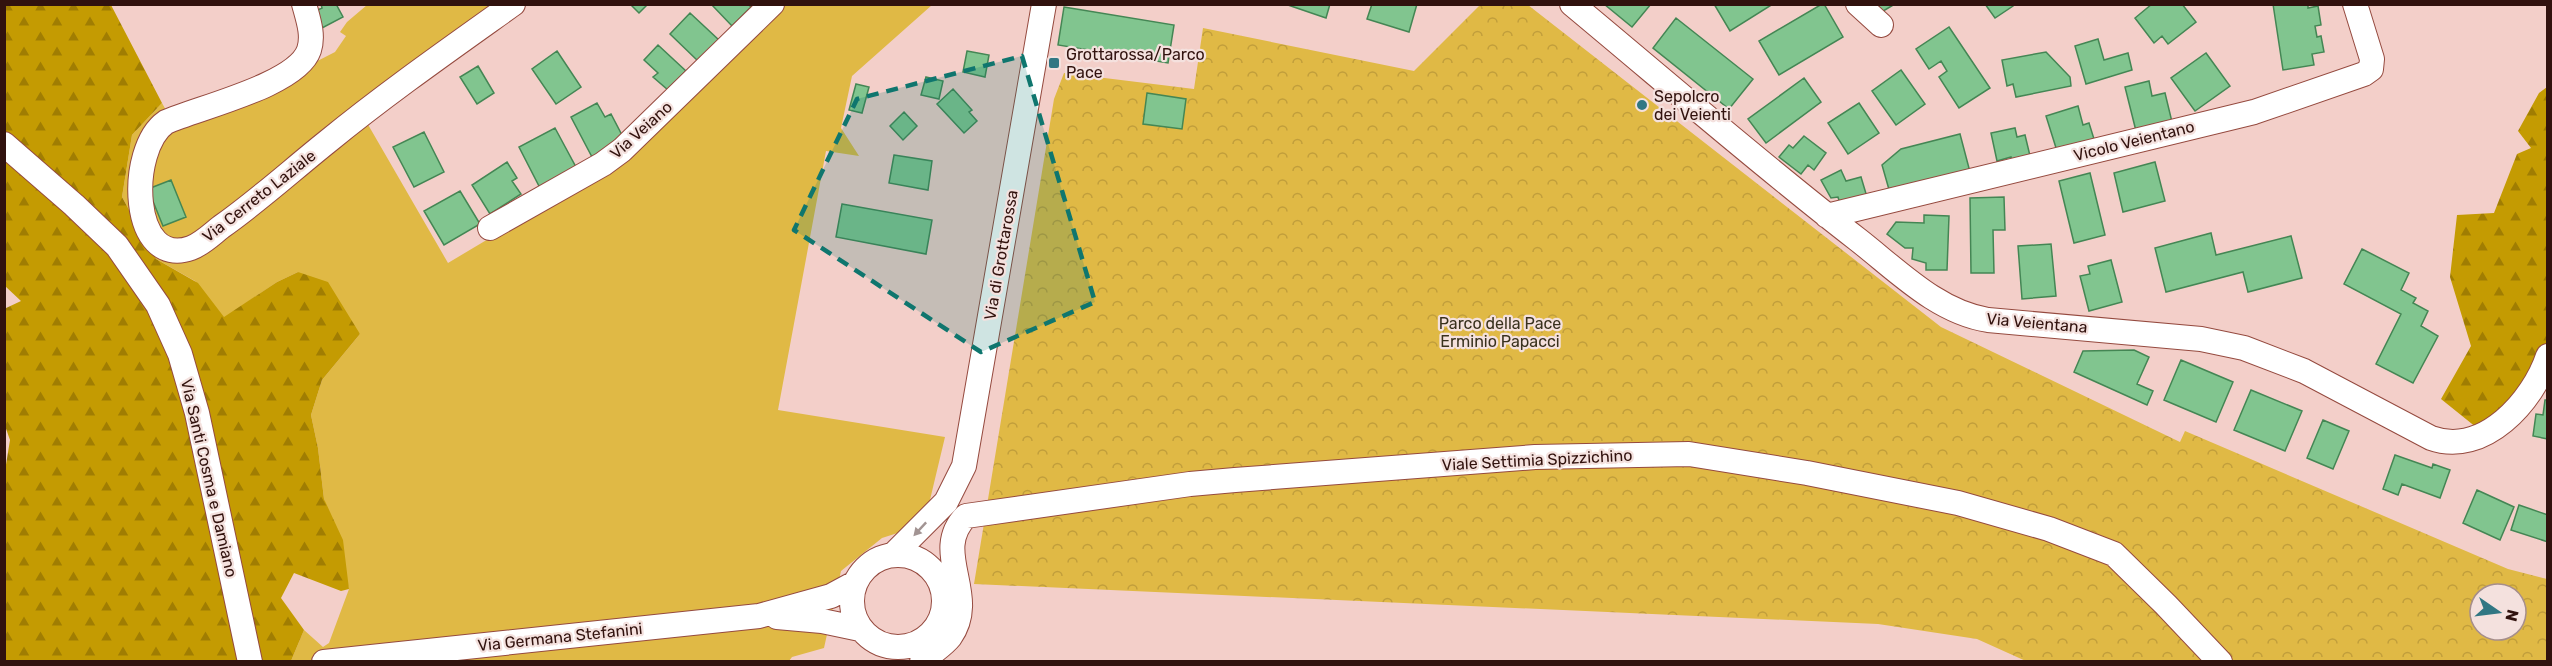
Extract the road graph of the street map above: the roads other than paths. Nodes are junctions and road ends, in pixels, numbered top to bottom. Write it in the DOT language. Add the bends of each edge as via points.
graph roads {
  1 [pos="304,4"];
  2 [pos="513,4"];
  3 [pos="772,4"];
  4 [pos="1044,4"];
  5 [pos="1572,4"];
  6 [pos="1858,4"];
  7 [pos="2355,4"];
  8 [pos="1881,25"];
  9 [pos="4,144"];
  10 [pos="1827,216"];
  11 [pos="490,228"];
  12 [pos="2547,356"];
  13 [pos="946,502"];
  14 [pos="893,555"];
  15 [pos="855,583"];
  16 [pos="940,583"];
  17 [pos="759,616"];
  18 [pos="870,644"];
  19 [pos="917,655"];
  20 [pos="250,662"];
  21 [pos="324,662"];
  22 [pos="2220,662"];
  1 -- 2 [label="street, Via Cerreto Laziale" via="310,47 294,69 271,82 166,122 155,133 141,170 139,196 150,230 163,245 180,250 196,246 369,108"];
  3 -- 11 [label="street, Via Veiano" via="622,150"];
  4 -- 13 [label="street, Via di Grottarossa" via="964,466"];
  5 -- 10 [label="street, Via Veientana"];
  6 -- 8 [label="street"];
  7 -- 10 [label="street, Vicolo Veientano" via="2372,59 2371,69 2364,74 2253,112"];
  9 -- 20 [label="street, Via Santi Cosma e Damiano" via="117,246 158,304 180,354 197,413"];
  10 -- 12 [label="street, Via Veientana" via="1930,296 1961,314 2234,345 2286,362 2441,441 2471,439 2511,414 2536,386"];
  13 -- 14 [label="street, Via di Grottarossa, one-way"];
  13 -- 16 [label="street, Via di Grottarossa"];
  14 -- 15 [label="street" via="871,563"];
  14 -- 16 [label="street" via="921,561"];
  15 -- 17 [label="street, Via Germana Stefanini" via="831,596"];
  15 -- 18 [label="street" via="851,598 855,622"];
  16 -- 19 [label="street" via="944,603 939,622"];
  17 -- 18 [label="street, Via Germana Stefanini" via="822,621"];
  17 -- 21 [label="street, Via Germana Stefanini"];
  18 -- 19 [label="street"];
  19 -- 22 [label="street, Viale Settimia Spizzichino" via="951,636 957,623 960,589 952,551 958,526 966,516 1235,480 1535,458 1689,454 1958,503 2049,529 2114,554"];
}
